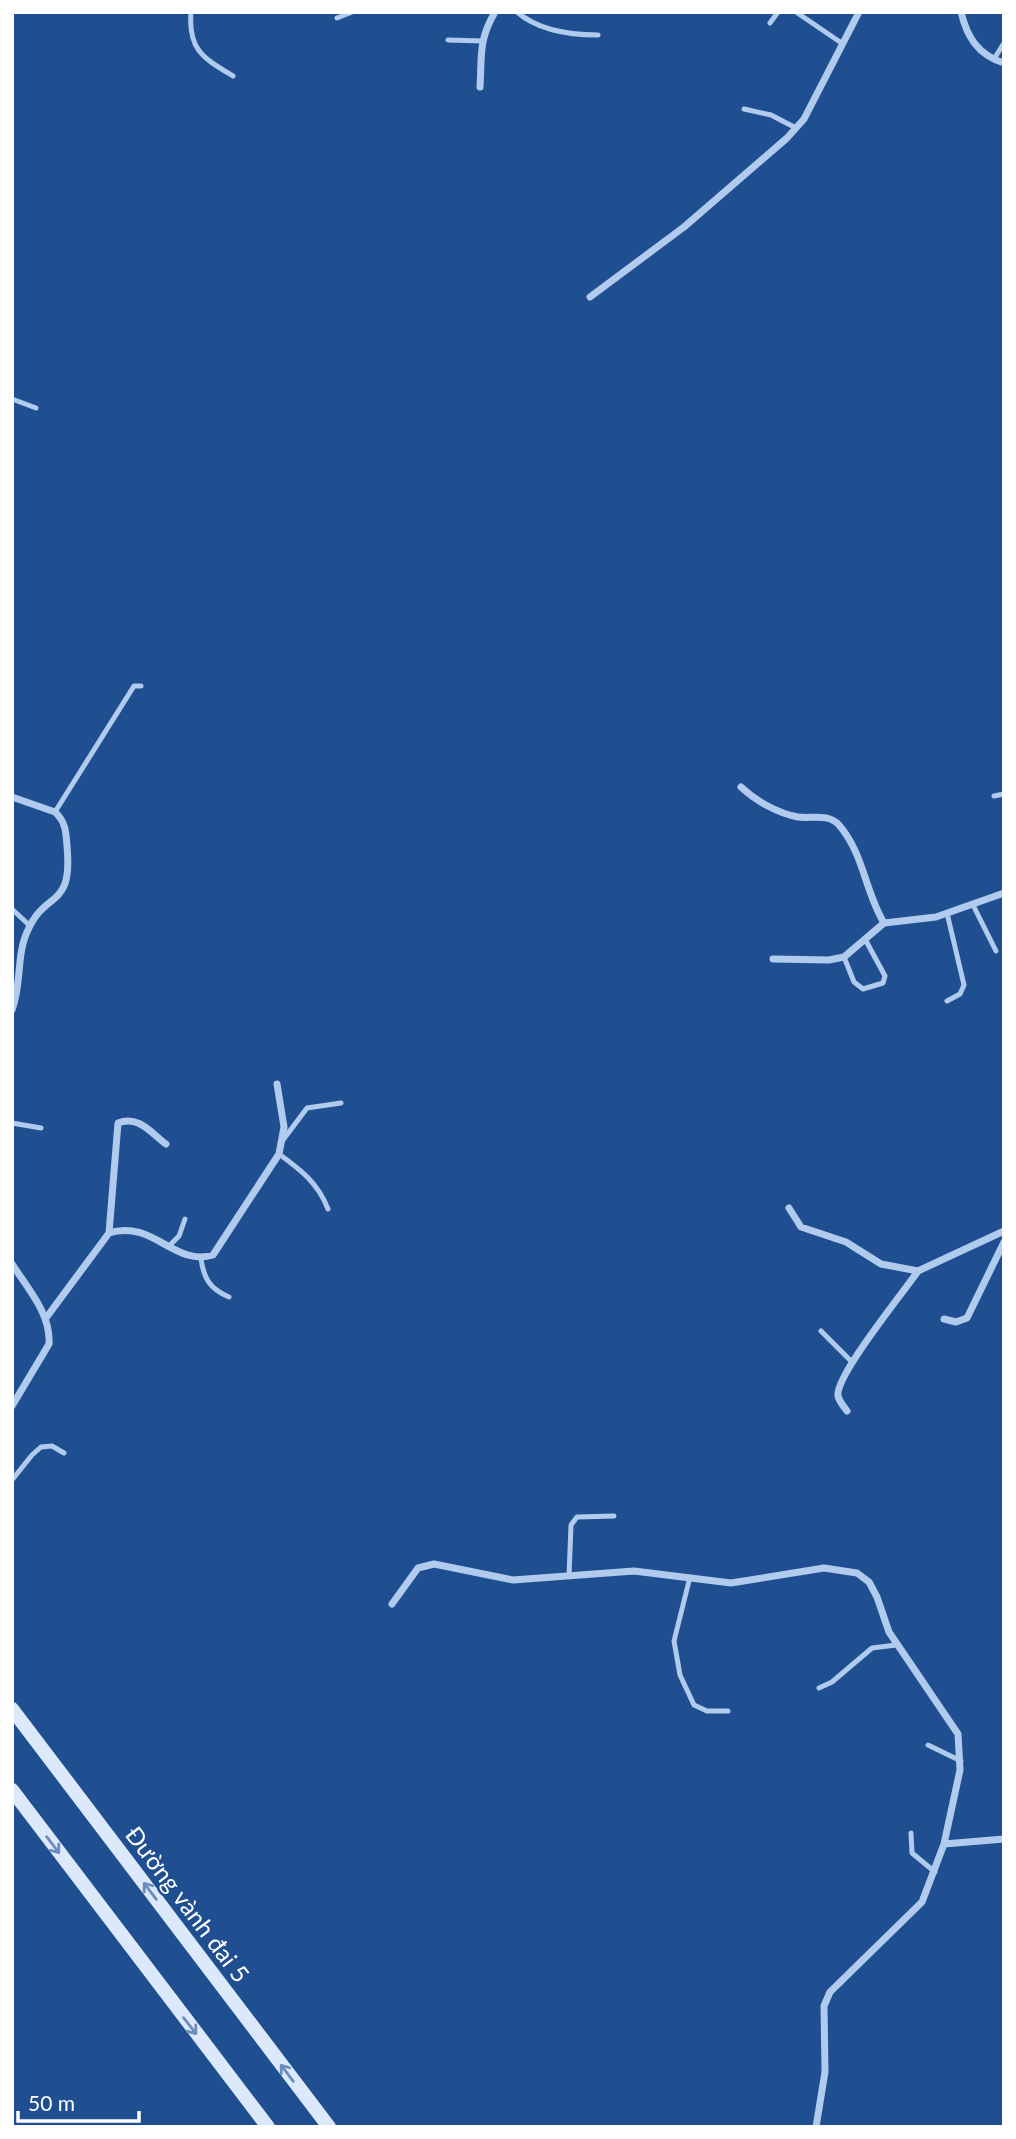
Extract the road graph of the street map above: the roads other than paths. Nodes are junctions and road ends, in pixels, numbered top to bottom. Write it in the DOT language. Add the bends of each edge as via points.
graph roads {
  1 [pos="191,12"];
  2 [pos="352,12"];
  3 [pos="495,12"];
  4 [pos="517,12"];
  5 [pos="778,12"];
  6 [pos="796,12"];
  7 [pos="859,12"];
  8 [pos="961,12"];
  9 [pos="337,18"];
  10 [pos="770,23"];
  11 [pos="598,36"];
  12 [pos="448,40"];
  13 [pos="482,41"];
  14 [pos="1004,43"];
  15 [pos="843,44"];
  16 [pos="995,59"];
  17 [pos="1004,63"];
  18 [pos="233,76"];
  19 [pos="480,87"];
  20 [pos="744,109"];
  21 [pos="796,128"];
  22 [pos="590,297"];
  23 [pos="12,399"];
  24 [pos="36,408"];
  25 [pos="141,686"];
  26 [pos="741,787"];
  27 [pos="1004,794"];
  28 [pos="994,796"];
  29 [pos="12,797"];
  30 [pos="55,812"];
  31 [pos="1004,893"];
  32 [pos="973,905"];
  33 [pos="12,909"];
  34 [pos="947,913"];
  35 [pos="884,923"];
  36 [pos="30,926"];
  37 [pos="865,939"];
  38 [pos="996,951"];
  39 [pos="845,957"];
  40 [pos="773,959"];
  41 [pos="947,1001"];
  42 [pos="12,1010"];
  43 [pos="276,1084"];
  44 [pos="341,1103"];
  45 [pos="12,1124"];
  46 [pos="41,1128"];
  47 [pos="283,1140"];
  48 [pos="166,1144"];
  49 [pos="279,1154"];
  50 [pos="789,1208"];
  51 [pos="328,1209"];
  52 [pos="185,1219"];
  53 [pos="1004,1231"];
  54 [pos="109,1233"];
  55 [pos="1004,1242"];
  56 [pos="169,1246"];
  57 [pos="201,1259"];
  58 [pos="12,1264"];
  59 [pos="918,1271"];
  60 [pos="229,1297"];
  61 [pos="46,1318"];
  62 [pos="944,1319"];
  63 [pos="821,1331"];
  64 [pos="852,1362"];
  65 [pos="12,1406"];
  66 [pos="847,1411"];
  67 [pos="64,1453"];
  68 [pos="12,1480"];
  69 [pos="614,1516"];
  70 [pos="569,1576"];
  71 [pos="690,1577"];
  72 [pos="393,1604"];
  73 [pos="896,1645"];
  74 [pos="819,1688"];
  75 [pos="12,1709"];
  76 [pos="728,1711"];
  77 [pos="928,1745"];
  78 [pos="961,1761"];
  79 [pos="12,1790"];
  80 [pos="911,1833"];
  81 [pos="1004,1839"];
  82 [pos="944,1843"];
  83 [pos="935,1872"];
  84 [pos="268,2127"];
  85 [pos="329,2127"];
  86 [pos="817,2127"];
  1 -- 18 [label="lane" via="193,45"];
  2 -- 9 [label="lane"];
  3 -- 13 [label="street"];
  4 -- 11 [label="lane" via="527,21 556,31"];
  5 -- 10 [label="lane"];
  6 -- 15 [label="lane"];
  7 -- 15 [label="street"];
  8 -- 16 [label="street" via="972,43"];
  12 -- 13 [label="lane"];
  13 -- 19 [label="street"];
  14 -- 16 [label="lane"];
  15 -- 21 [label="street"];
  16 -- 17 [label="street"];
  20 -- 21 [label="lane" via="771,115"];
  21 -- 22 [label="street" via="743,179"];
  23 -- 24 [label="lane"];
  25 -- 30 [label="lane" via="134,686"];
  26 -- 35 [label="street" via="765,805 798,817 828,818 838,825 863,866"];
  27 -- 28 [label="lane"];
  29 -- 30 [label="street"];
  30 -- 36 [label="street" via="66,828 67,883"];
  31 -- 32 [label="street"];
  32 -- 34 [label="street"];
  32 -- 38 [label="lane"];
  33 -- 36 [label="lane"];
  34 -- 35 [label="street"];
  34 -- 41 [label="lane" via="964,985 960,994"];
  35 -- 37 [label="street"];
  36 -- 42 [label="street"];
  37 -- 39 [label="street"];
  37 -- 39 [label="lane" via="884,976 883,983 863,989 854,982"];
  39 -- 40 [label="street"];
  43 -- 47 [label="street"];
  44 -- 47 [label="lane" via="307,1108"];
  45 -- 46 [label="lane"];
  47 -- 49 [label="street"];
  48 -- 54 [label="street" via="143,1124 118,1123"];
  49 -- 51 [label="lane" via="321,1191"];
  49 -- 57 [label="street" via="222,1246"];
  50 -- 59 [label="street" via="801,1227 846,1242 881,1264"];
  52 -- 56 [label="lane" via="179,1236"];
  53 -- 59 [label="street"];
  54 -- 56 [label="street" via="137,1230"];
  54 -- 61 [label="street"];
  55 -- 62 [label="street" via="967,1318 956,1322"];
  56 -- 57 [label="street"];
  57 -- 60 [label="lane" via="203,1276 214,1291"];
  58 -- 61 [label="street"];
  59 -- 64 [label="street"];
  61 -- 65 [label="street" via="49,1344"];
  63 -- 64 [label="lane"];
  64 -- 66 [label="street" via="838,1397"];
  67 -- 68 [label="lane" via="52,1446 41,1447"];
  69 -- 70 [label="lane" via="577,1517 571,1525"];
  70 -- 71 [label="street" via="634,1571"];
  70 -- 72 [label="street" via="513,1580 434,1564 418,1567"];
  71 -- 73 [label="street" via="731,1583 824,1568 857,1573 877,1597"];
  71 -- 76 [label="lane" via="674,1641 680,1675 694,1705 707,1712"];
  73 -- 74 [label="lane" via="872,1648"];
  73 -- 78 [label="street" via="949,1717 958,1734"];
  85 -- 75 [label="main road, Đường vành đai 5, one-way"];
  77 -- 78 [label="lane"];
  78 -- 82 [label="street"];
  79 -- 84 [label="main road, one-way"];
  80 -- 83 [label="lane" via="912,1853"];
  81 -- 82 [label="street"];
  82 -- 83 [label="street"];
  83 -- 86 [label="street" via="910,1917 830,1993 824,2014 825,2072"];
}
